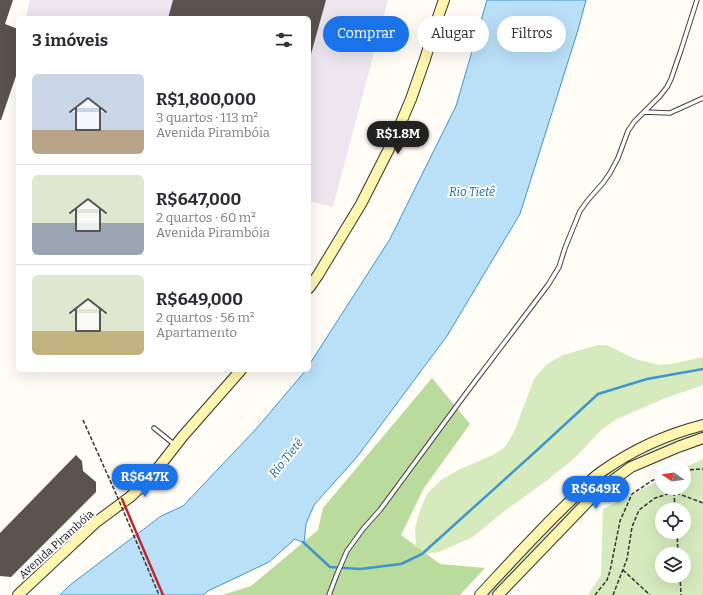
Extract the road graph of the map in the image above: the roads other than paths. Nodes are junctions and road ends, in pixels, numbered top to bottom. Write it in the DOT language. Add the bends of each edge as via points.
graph roads {
  1 [pos="444,0"];
  2 [pos="697,0"];
  3 [pos="703,98"];
  4 [pos="644,112"];
  5 [pos="311,285"];
  6 [pos="239,372"];
  7 [pos="703,424"];
  8 [pos="154,428"];
  9 [pos="703,438"];
  10 [pos="176,446"];
  11 [pos="18,595"];
  12 [pos="330,595"];
  13 [pos="480,595"];
  14 [pos="498,595"];
  1 -- 5 [label="main road" via="411,99 394,139 362,204"];
  2 -- 4 [label="lane" via="671,79 660,96"];
  3 -- 4 [label="lane" via="670,113"];
  4 -- 12 [label="lane" via="628,131 618,158 603,183 580,211 559,267 548,285 347,551"];
  6 -- 10 [label="main road, Avenida Pirambóia"];
  7 -- 13 [label="main road" via="647,445 601,472 546,524"];
  8 -- 10 [label="lane"];
  9 -- 14 [label="main road" via="631,467 612,481 598,492"];
  10 -- 11 [label="main road, Avenida Pirambóia" via="139,489 96,523"];
}
